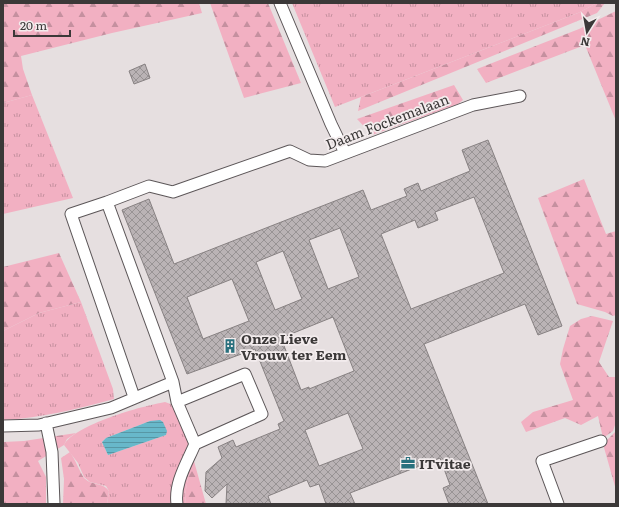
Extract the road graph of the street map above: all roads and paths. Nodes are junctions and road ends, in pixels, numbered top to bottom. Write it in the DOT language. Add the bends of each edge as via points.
graph roads {
  1 [pos="280,3"];
  2 [pos="520,96"];
  3 [pos="345,153"];
  4 [pos="107,202"];
  5 [pos="173,382"];
  6 [pos="134,398"];
  7 [pos="176,402"];
  8 [pos="46,423"];
  9 [pos="3,426"];
  10 [pos="601,441"];
  11 [pos="195,444"];
  12 [pos="54,504"];
  13 [pos="176,504"];
  14 [pos="558,504"];
  1 -- 3 [label="lane"];
  2 -- 3 [label="lane, Daam Fockemalaan" via="474,105"];
  3 -- 4 [label="lane, Daam Fockemalaan" via="325,161 309,160 290,151 173,192 149,186"];
  4 -- 5 [label="lane"];
  4 -- 6 [label="lane, Daam Fockemalaan" via="71,214"];
  5 -- 6 [label="lane"];
  5 -- 7 [label="lane"];
  6 -- 8 [label="lane" via="111,408"];
  7 -- 11 [label="lane"];
  7 -- 11 [label="lane" via="245,374 262,414"];
  8 -- 9 [label="lane"];
  8 -- 12 [label="lane" via="52,452"];
  10 -- 14 [label="lane" via="542,461"];
  11 -- 13 [label="lane" via="179,479"];
}
